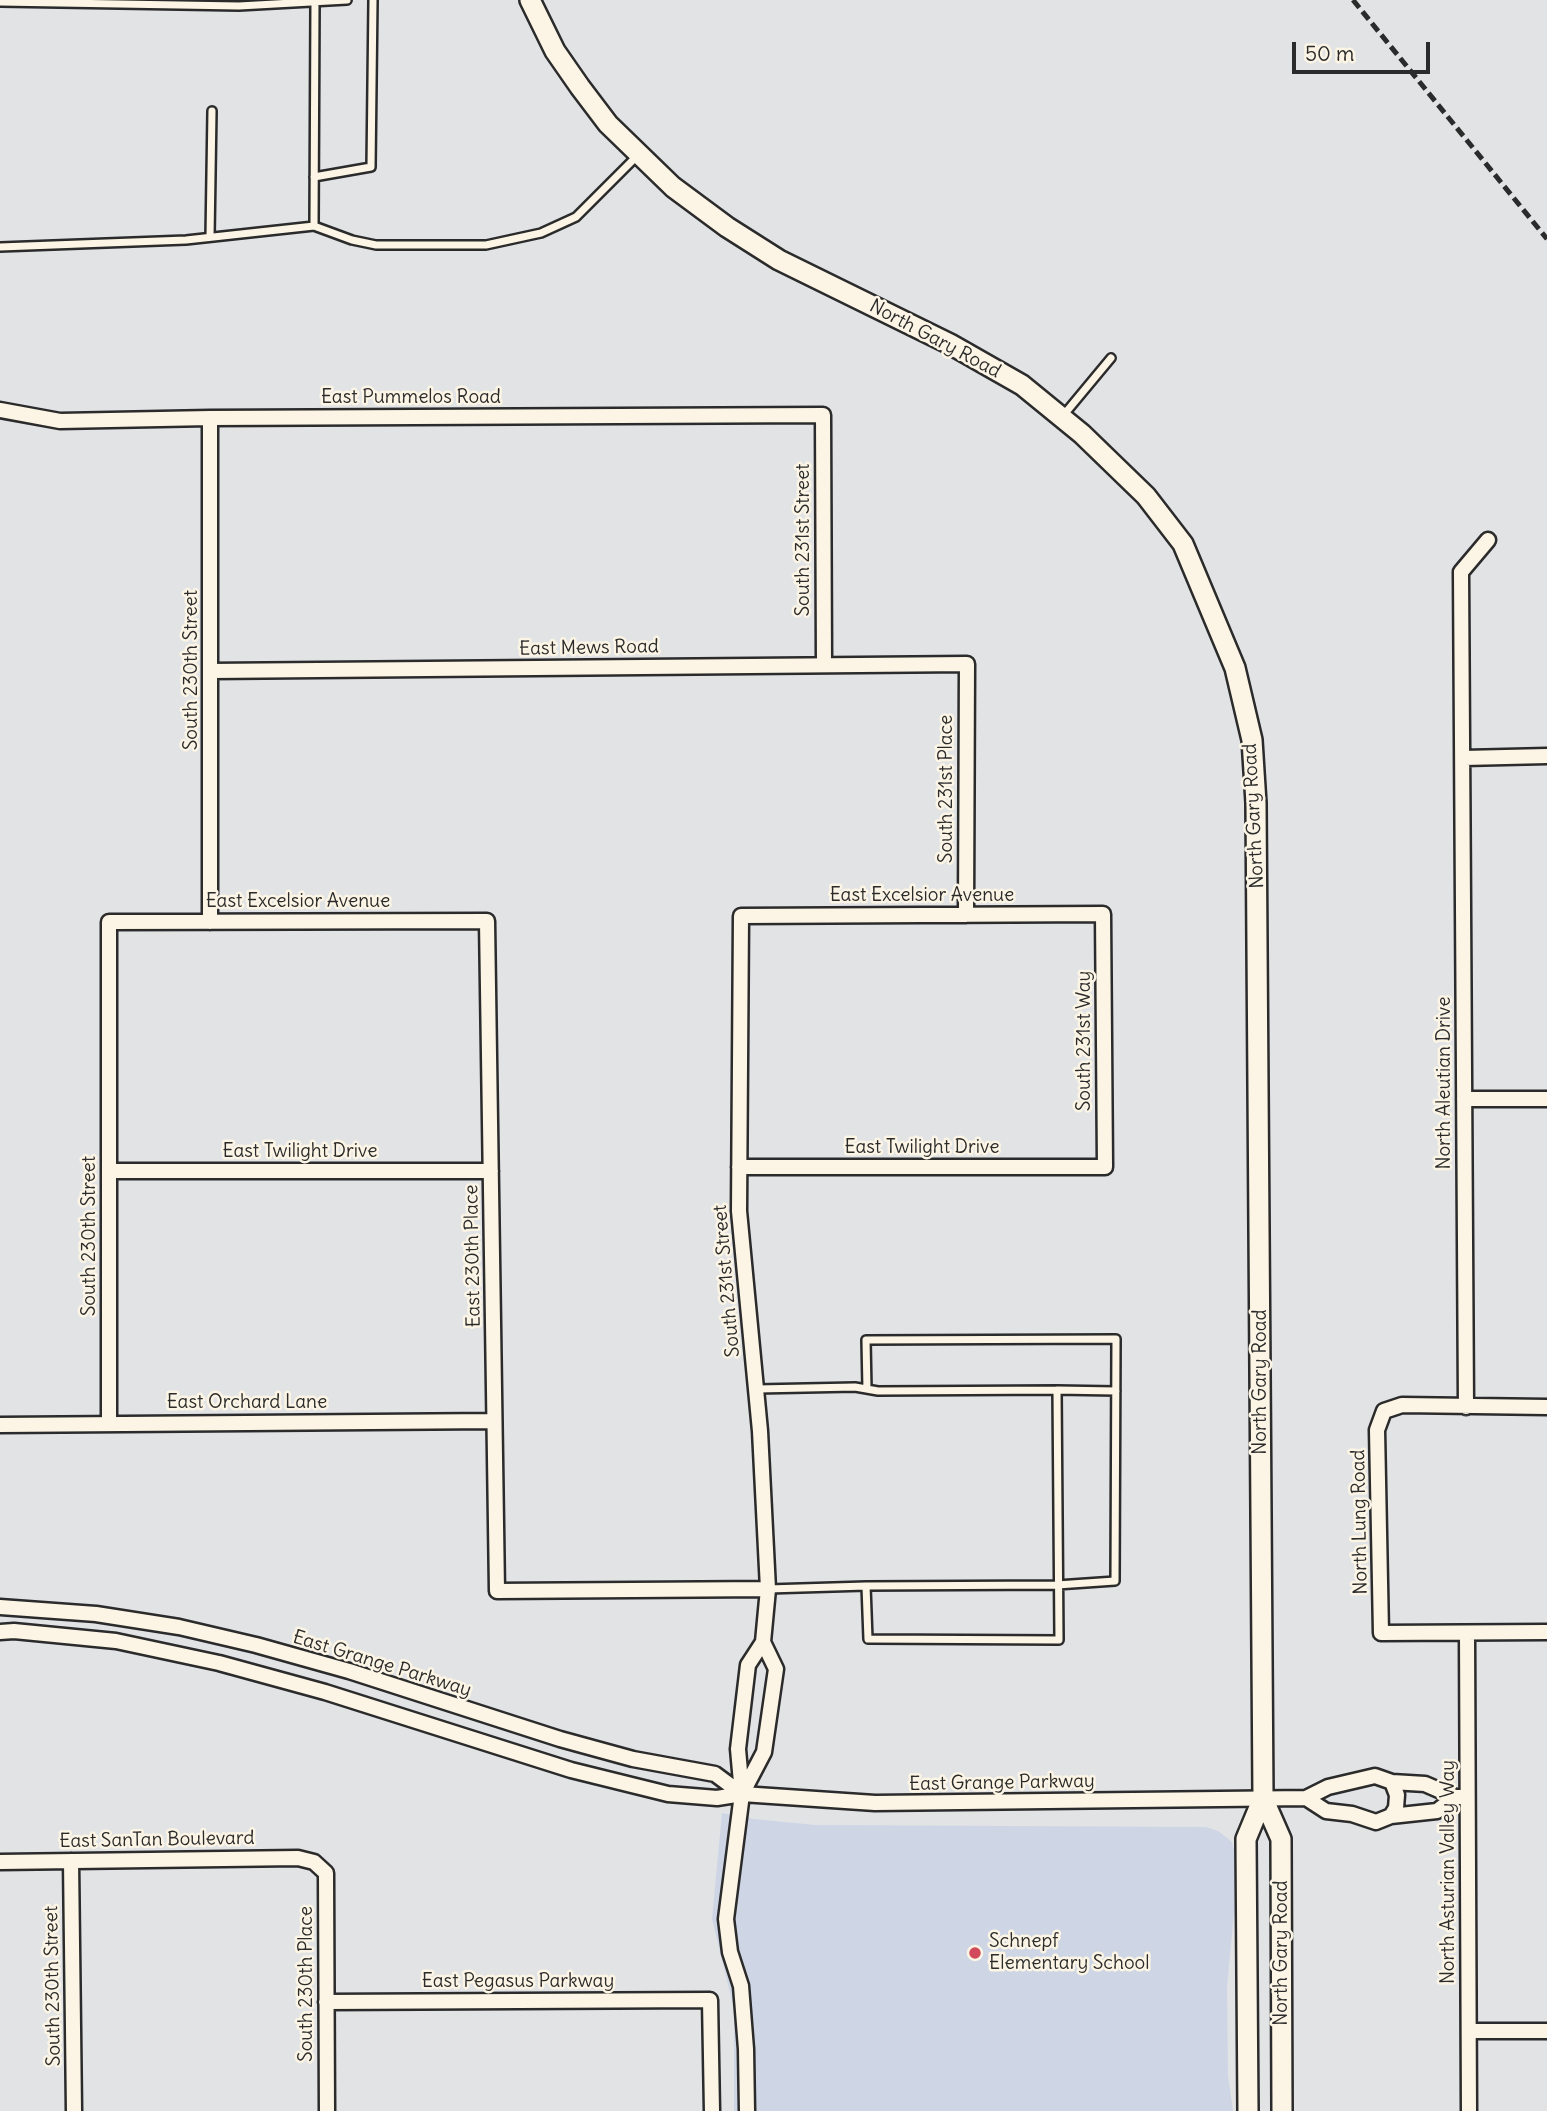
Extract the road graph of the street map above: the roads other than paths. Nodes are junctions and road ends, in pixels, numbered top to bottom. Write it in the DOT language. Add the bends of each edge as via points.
graph roads {
  1 [pos="347,0"];
  2 [pos="373,0"];
  3 [pos="530,0"];
  4 [pos="0,2"];
  5 [pos="315,2"];
  6 [pos="212,111"];
  7 [pos="638,155"];
  8 [pos="314,177"];
  9 [pos="314,226"];
  10 [pos="210,237"];
  11 [pos="0,247"];
  12 [pos="1111,358"];
  13 [pos="0,410"];
  14 [pos="823,415"];
  15 [pos="1061,417"];
  16 [pos="210,418"];
  17 [pos="1488,540"];
  18 [pos="967,664"];
  19 [pos="824,665"];
  20 [pos="211,671"];
  21 [pos="1547,756"];
  22 [pos="1464,758"];
  23 [pos="1103,914"];
  24 [pos="966,915"];
  25 [pos="741,916"];
  26 [pos="487,921"];
  27 [pos="109,922"];
  28 [pos="210,922"];
  29 [pos="1464,1099"];
  30 [pos="1547,1099"];
  31 [pos="739,1167"];
  32 [pos="1105,1167"];
  33 [pos="109,1171"];
  34 [pos="491,1171"];
  35 [pos="756,1389"];
  36 [pos="867,1389"];
  37 [pos="1057,1390"];
  38 [pos="1116,1391"];
  39 [pos="1466,1407"];
  40 [pos="1547,1407"];
  41 [pos="494,1421"];
  42 [pos="109,1424"];
  43 [pos="0,1425"];
  44 [pos="1057,1585"];
  45 [pos="866,1586"];
  46 [pos="768,1589"];
  47 [pos="0,1607"];
  48 [pos="0,1632"];
  49 [pos="1547,1632"];
  50 [pos="1467,1634"];
  51 [pos="763,1642"];
  52 [pos="1392,1782"];
  53 [pos="742,1794"];
  54 [pos="1461,1797"];
  55 [pos="1263,1798"];
  56 [pos="1306,1798"];
  57 [pos="1391,1816"];
  58 [pos="71,1861"];
  59 [pos="0,1862"];
  60 [pos="314,1862"];
  61 [pos="326,2002"];
  62 [pos="1469,2031"];
  63 [pos="1547,2031"];
  64 [pos="75,2111"];
  65 [pos="327,2111"];
  66 [pos="712,2111"];
  67 [pos="747,2111"];
  68 [pos="1248,2111"];
  69 [pos="1282,2111"];
  70 [pos="1469,2111"];
  1 -- 5 [label="lane"];
  2 -- 8 [label="lane" via="371,167"];
  3 -- 7 [label="main road, North Gary Road" via="580,88"];
  4 -- 5 [label="lane" via="239,6"];
  5 -- 8 [label="lane"];
  6 -- 10 [label="lane"];
  7 -- 9 [label="lane" via="576,217 541,233 486,245 376,245"];
  7 -- 15 [label="main road, North Gary Road" via="673,187 769,254 950,344 1022,385"];
  8 -- 9 [label="lane"];
  9 -- 10 [label="lane"];
  10 -- 11 [label="lane"];
  12 -- 15 [label="lane"];
  13 -- 16 [label="street, East Pummelos Road" via="60,421"];
  14 -- 16 [label="street, East Pummelos Road"];
  14 -- 19 [label="street, South 231st Street"];
  15 -- 55 [label="main road, North Gary Road" via="1146,496 1182,544 1235,668 1252,740 1257,831"];
  16 -- 20 [label="street, South 230th Street"];
  17 -- 22 [label="street, North Aleutian Drive" via="1461,572"];
  18 -- 19 [label="street, East Mews Road"];
  18 -- 24 [label="street, South 231st Place"];
  19 -- 20 [label="street, East Mews Road"];
  20 -- 28 [label="street, South 230th Street"];
  21 -- 22 [label="street"];
  22 -- 29 [label="street, North Aleutian Drive"];
  23 -- 24 [label="street, East Excelsior Avenue"];
  23 -- 32 [label="street, South 231st Way"];
  24 -- 25 [label="street, East Excelsior Avenue"];
  25 -- 31 [label="street, South 231st Street"];
  26 -- 28 [label="street, East Excelsior Avenue"];
  26 -- 34 [label="street, East 230th Place"];
  27 -- 28 [label="street, East Excelsior Avenue"];
  27 -- 33 [label="street, South 230th Street"];
  29 -- 30 [label="street"];
  29 -- 39 [label="street, North Aleutian Drive"];
  31 -- 32 [label="street, East Twilight Drive"];
  31 -- 35 [label="street, South 231st Street" via="743,1267"];
  33 -- 34 [label="street, East Twilight Drive"];
  33 -- 42 [label="street, South 230th Street"];
  34 -- 41 [label="street, East 230th Place"];
  35 -- 36 [label="lane"];
  35 -- 46 [label="street, South 231st Street"];
  36 -- 37 [label="lane"];
  36 -- 38 [label="lane" via="866,1340 1116,1339"];
  37 -- 38 [label="lane"];
  37 -- 44 [label="lane"];
  38 -- 44 [label="lane" via="1115,1581"];
  39 -- 40 [label="street"];
  39 -- 50 [label="street, North Lung Road" via="1402,1405 1384,1412 1377,1430 1381,1633"];
  41 -- 42 [label="street, East Orchard Lane"];
  41 -- 46 [label="street, East 230th Place" via="497,1591"];
  42 -- 43 [label="street, East Orchard Lane"];
  44 -- 45 [label="lane"];
  44 -- 45 [label="lane" via="1059,1640 868,1639"];
  45 -- 46 [label="lane"];
  46 -- 51 [label="street, South 231st Street"];
  47 -- 53 [label="street, East Grange Parkway" via="96,1614 256,1645 560,1739 715,1774"];
  48 -- 53 [label="street, East Grange Parkway" via="105,1639 165,1650 286,1680 610,1780 668,1794 717,1798"];
  49 -- 50 [label="street"];
  50 -- 54 [label="street, North Asturian Valley Way"];
  51 -- 53 [label="street, South 231st Street" via="748,1665 738,1749"];
  51 -- 53 [label="street, South 231st Street" via="776,1669 764,1752"];
  52 -- 54 [label="street" via="1425,1784"];
  52 -- 56 [label="street" via="1375,1776 1328,1787"];
  52 -- 57 [label="street" via="1397,1795"];
  53 -- 55 [label="street, East Grange Parkway" via="875,1803"];
  53 -- 67 [label="street, South 231st Street" via="726,1919 741,1986"];
  54 -- 57 [label="street" via="1437,1811"];
  54 -- 62 [label="street, North Asturian Valley Way"];
  55 -- 56 [label="street, East Grange Parkway"];
  55 -- 68 [label="main road, North Gary Road" via="1246,1839"];
  55 -- 69 [label="main road, North Gary Road" via="1281,1839"];
  56 -- 57 [label="street" via="1326,1811 1376,1822"];
  58 -- 59 [label="street, East SanTan Boulevard"];
  58 -- 60 [label="street, East SanTan Boulevard" via="298,1857"];
  58 -- 64 [label="street, South 230th Street"];
  60 -- 61 [label="street, South 230th Place" via="326,1873"];
  61 -- 65 [label="street, South 230th Place"];
  61 -- 66 [label="street, East Pegasus Parkway" via="710,2000"];
  62 -- 63 [label="street"];
  62 -- 70 [label="street, North Asturian Valley Way"];
}
